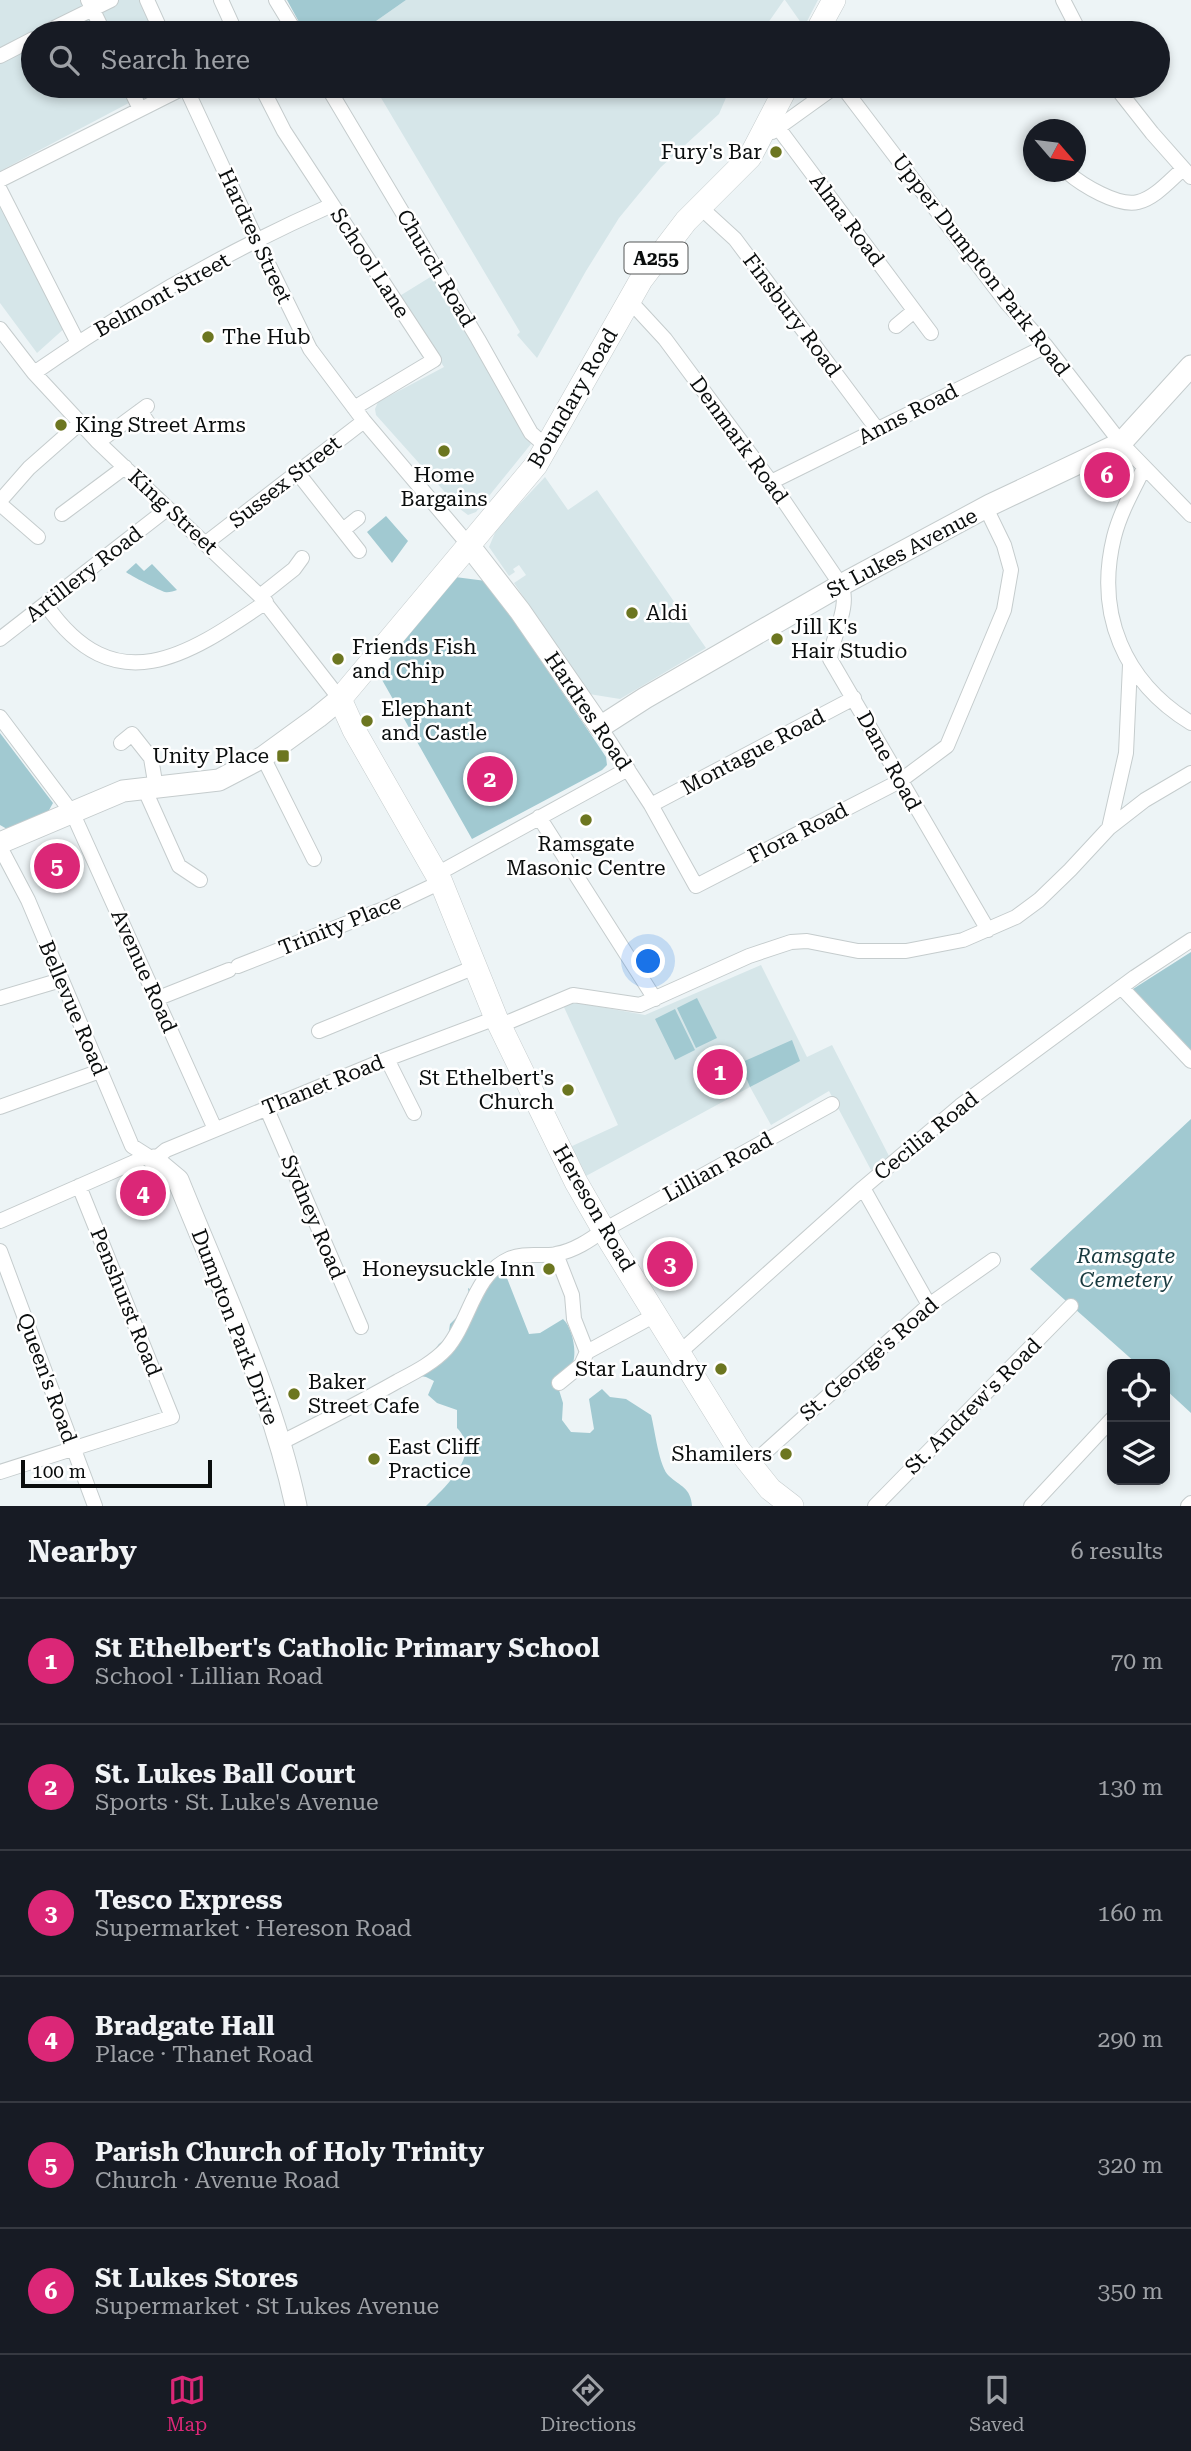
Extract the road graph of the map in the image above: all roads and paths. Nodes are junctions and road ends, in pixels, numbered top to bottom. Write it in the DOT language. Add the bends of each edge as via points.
graph roads {
  1 [pos="111,0"];
  2 [pos="147,0"];
  3 [pos="221,0"];
  4 [pos="276,0"];
  5 [pos="834,0"];
  6 [pos="1063,0"];
  7 [pos="90,5"];
  8 [pos="64,21"];
  9 [pos="98,21"];
  10 [pos="157,21"];
  11 [pos="231,21"];
  12 [pos="289,21"];
  13 [pos="823,21"];
  14 [pos="1074,21"];
  15 [pos="21,45"];
  16 [pos="0,56"];
  17 [pos="135,98"];
  18 [pos="162,98"];
  19 [pos="191,98"];
  20 [pos="267,98"];
  21 [pos="334,98"];
  22 [pos="783,98"];
  23 [pos="819,98"];
  24 [pos="851,98"];
  25 [pos="1124,98"];
  26 [pos="141,109"];
  27 [pos="771,132"];
  28 [pos="1187,173"];
  29 [pos="0,180"];
  30 [pos="1082,182"];
  31 [pos="0,190"];
  32 [pos="332,205"];
  33 [pos="700,207"];
  34 [pos="257,242"];
  35 [pos="629,300"];
  36 [pos="914,311"];
  37 [pos="896,326"];
  38 [pos="0,329"];
  39 [pos="931,333"];
  40 [pos="78,342"];
  41 [pos="1046,346"];
  42 [pos="1191,366"];
  43 [pos="34,373"];
  44 [pos="354,408"];
  45 [pos="145,413"];
  46 [pos="365,421"];
  47 [pos="80,423"];
  48 [pos="877,429"];
  49 [pos="98,442"];
  50 [pos="1121,443"];
  51 [pos="548,448"];
  52 [pos="125,467"];
  53 [pos="1144,468"];
  54 [pos="297,472"];
  55 [pos="771,482"];
  56 [pos="0,503"];
  57 [pos="986,508"];
  58 [pos="167,509"];
  59 [pos="62,514"];
  60 [pos="1191,515"];
  61 [pos="358,518"];
  62 [pos="342,530"];
  63 [pos="38,537"];
  64 [pos="206,542"];
  65 [pos="468,544"];
  66 [pos="359,551"];
  67 [pos="302,558"];
  68 [pos="841,585"];
  69 [pos="263,599"];
  70 [pos="47,605"];
  71 [pos="0,639"];
  72 [pos="1130,665"];
  73 [pos="854,698"];
  74 [pos="340,699"];
  75 [pos="0,717"];
  76 [pos="1191,723"];
  77 [pos="600,727"];
  78 [pos="121,743"];
  79 [pos="263,757"];
  80 [pos="628,769"];
  81 [pos="1191,773"];
  82 [pos="901,781"];
  83 [pos="150,788"];
  84 [pos="651,805"];
  85 [pos="73,814"];
  86 [pos="539,817"];
  87 [pos="1109,828"];
  88 [pos="0,845"];
  89 [pos="314,859"];
  90 [pos="439,878"];
  91 [pos="200,880"];
  92 [pos="696,886"];
  93 [pos="988,930"];
  94 [pos="1191,940"];
  95 [pos="475,967"];
  96 [pos="61,980"];
  97 [pos="1121,987"];
  98 [pos="0,998"];
  99 [pos="156,999"];
  100 [pos="655,999"];
  101 [pos="497,1022"];
  102 [pos="319,1031"];
  103 [pos="387,1059"];
  104 [pos="1191,1061"];
  105 [pos="100,1071"];
  106 [pos="832,1104"];
  107 [pos="0,1107"];
  108 [pos="266,1107"];
  109 [pos="414,1112"];
  110 [pos="215,1129"];
  111 [pos="151,1158"];
  112 [pos="79,1186"];
  113 [pos="863,1188"];
  114 [pos="0,1221"];
  115 [pos="604,1230"];
  116 [pos="0,1251"];
  117 [pos="556,1254"];
  118 [pos="993,1260"];
  119 [pos="929,1305"];
  120 [pos="1071,1306"];
  121 [pos="657,1314"];
  122 [pos="360,1327"];
  123 [pos="587,1352"];
  124 [pos="679,1353"];
  125 [pos="559,1383"];
  126 [pos="1109,1422"];
  127 [pos="280,1443"];
  128 [pos="73,1448"];
  129 [pos="751,1465"];
  130 [pos="0,1472"];
  131 [pos="95,1506"];
  132 [pos="296,1506"];
  133 [pos="792,1506"];
  134 [pos="874,1506"];
  135 [pos="1031,1506"];
  1 -- 7 [label="street"];
  2 -- 10 [label="street"];
  3 -- 11 [label="street"];
  4 -- 12 [label="street"];
  5 -- 13 [label="main road"];
  6 -- 14 [label="street"];
  7 -- 8 [label="street"];
  7 -- 9 [label="street"];
  15 -- 16 [label="street"];
  17 -- 26 [label="street"];
  18 -- 26 [label="street"];
  19 -- 34 [label="street, Hardres Street"];
  20 -- 32 [label="street, School Lane"];
  21 -- 51 [label="street, Church Road" via="531,433"];
  22 -- 27 [label="main road, Boundary Road / A255"];
  23 -- 27 [label="street"];
  24 -- 41 [label="street, Upper Dumpton Park Road" via="1006,302"];
  25 -- 28 [label="street"];
  26 -- 29 [label="street"];
  27 -- 33 [label="main road, Boundary Road / A255"];
  27 -- 36 [label="street, Alma Road"];
  28 -- 30 [label="street" via="1136,203 1114,199"];
  31 -- 40 [label="street"];
  32 -- 34 [label="street, Belmont Street"];
  32 -- 44 [label="street, School Lane" via="434,360"];
  33 -- 35 [label="main road, Boundary Road / A255" via="663,249"];
  33 -- 48 [label="street, Finsbury Road" via="735,239"];
  34 -- 40 [label="street, Belmont Street"];
  34 -- 44 [label="street, Hardres Street" via="310,349"];
  35 -- 51 [label="main road, Boundary Road / A255"];
  35 -- 55 [label="street, Denmark Road" via="665,339"];
  36 -- 37 [label="street"];
  36 -- 39 [label="street, Alma Road"];
  38 -- 43 [label="street, King Street"];
  40 -- 43 [label="street, Belmont Street"];
  41 -- 48 [label="street, Anns Road"];
  41 -- 50 [label="street, Upper Dumpton Park Road"];
  42 -- 50 [label="street, St Lukes Avenue"];
  43 -- 47 [label="street, King Street"];
  44 -- 46 [label="street, Hardres Street"];
  45 -- 49 [label="street"];
  46 -- 54 [label="street, Sussex Street"];
  46 -- 65 [label="street, Hardres Street"];
  47 -- 49 [label="street, King Street"];
  47 -- 56 [label="street" via="29,468"];
  48 -- 55 [label="street, Anns Road"];
  49 -- 52 [label="street, King Street"];
  50 -- 53 [label="street, Upper Dumpton Park Road"];
  50 -- 57 [label="street, St Lukes Avenue"];
  51 -- 65 [label="main road, Boundary Road / A255"];
  52 -- 58 [label="street, King Street"];
  52 -- 59 [label="street"];
  53 -- 60 [label="street, Upper Dumpton Park Road"];
  53 -- 72 [label="street" via="1115,534 1108,581 1112,618"];
  54 -- 62 [label="street"];
  54 -- 64 [label="street, Sussex Street"];
  55 -- 68 [label="street, Denmark Road"];
  56 -- 63 [label="street"];
  57 -- 68 [label="street, St Lukes Avenue"];
  57 -- 82 [label="street, Flora Road" via="1010,561 1003,610 947,746"];
  58 -- 64 [label="street, King Street"];
  58 -- 70 [label="street, Artillery Road"];
  61 -- 62 [label="street"];
  62 -- 66 [label="street"];
  64 -- 69 [label="street, King Street"];
  65 -- 74 [label="main road, Boundary Road / A255"];
  65 -- 77 [label="street, Hardres Road"];
  67 -- 69 [label="street"];
  68 -- 73 [label="street, Dane Road" via="842,611 830,659"];
  68 -- 77 [label="street, St Lukes Avenue"];
  69 -- 70 [label="street" via="200,644 148,663 106,658 88,649"];
  69 -- 74 [label="street, King Street"];
  70 -- 71 [label="street, Artillery Road"];
  72 -- 76 [label="street" via="1154,695"];
  72 -- 87 [label="street" via="1126,753"];
  73 -- 82 [label="street, Dane Road"];
  73 -- 84 [label="street, Montague Road"];
  74 -- 79 [label="street"];
  74 -- 90 [label="main road, Hereson Road"];
  75 -- 85 [label="street, Avenue Road"];
  77 -- 80 [label="street, Hardres Road"];
  78 -- 83 [label="street" via="132,734 151,758"];
  79 -- 83 [label="street" via="219,780"];
  79 -- 89 [label="street"];
  80 -- 84 [label="street, Hardres Road"];
  80 -- 86 [label="street, Trinity Place"];
  81 -- 87 [label="street, Thanet Road"];
  82 -- 92 [label="street, Flora Road"];
  82 -- 93 [label="street, Dane Road"];
  83 -- 85 [label="street" via="123,791"];
  83 -- 91 [label="street" via="179,866"];
  84 -- 92 [label="street, Hardres Road"];
  85 -- 88 [label="street"];
  85 -- 99 [label="street, Avenue Road"];
  86 -- 90 [label="street, Trinity Place"];
  86 -- 100 [label="street"];
  87 -- 93 [label="street, Thanet Road" via="1039,900"];
  88 -- 96 [label="street, Bellevue Road"];
  90 -- 95 [label="main road, Hereson Road"];
  90 -- 99 [label="street, Trinity Place" via="386,908"];
  93 -- 100 [label="street, Thanet Road" via="906,951 858,951 791,942"];
  94 -- 97 [label="street, Cecilia Road"];
  95 -- 101 [label="main road, Hereson Road"];
  95 -- 102 [label="street"];
  96 -- 98 [label="street"];
  96 -- 105 [label="street, Bellevue Road"];
  97 -- 104 [label="street"];
  97 -- 113 [label="street, Cecilia Road" via="960,1106"];
  99 -- 110 [label="street, Avenue Road"];
  100 -- 101 [label="street, Thanet Road" via="629,1005 573,995"];
  101 -- 103 [label="street, Thanet Road"];
  101 -- 115 [label="main road, Hereson Road"];
  103 -- 108 [label="street, Thanet Road"];
  103 -- 109 [label="street"];
  105 -- 107 [label="street"];
  105 -- 111 [label="street, Bellevue Road" via="132,1146"];
  106 -- 115 [label="street, Lillian Road"];
  108 -- 110 [label="street, Thanet Road"];
  108 -- 122 [label="street, Sydney Road"];
  110 -- 111 [label="street, Thanet Road"];
  111 -- 112 [label="street, Thanet Road"];
  111 -- 127 [label="street, Dumpton Park Drive" via="178,1180"];
  112 -- 114 [label="street, Thanet Road"];
  112 -- 128 [label="street, Penshurst Road" via="172,1417"];
  113 -- 119 [label="street"];
  113 -- 124 [label="street, Cecilia Road"];
  115 -- 117 [label="street, Lillian Road" via="586,1243"];
  115 -- 121 [label="main road, Hereson Road"];
  116 -- 128 [label="street, Queen's Road"];
  117 -- 123 [label="street"];
  117 -- 127 [label="street, Lillian Road" via="509,1259 486,1276 460,1331 429,1364"];
  118 -- 119 [label="street, St. George's Road"];
  119 -- 129 [label="street, St. George's Road"];
  120 -- 134 [label="street, St. Andrew's Road"];
  121 -- 123 [label="street"];
  121 -- 124 [label="main road, Hereson Road"];
  123 -- 125 [label="street" via="581,1365"];
  124 -- 129 [label="main road, Hereson Road"];
  126 -- 135 [label="street"];
  127 -- 132 [label="street, Dumpton Park Drive"];
  128 -- 130 [label="street"];
  128 -- 131 [label="street, Queen's Road"];
  129 -- 133 [label="main road, Hereson Road" via="770,1489"];
}
